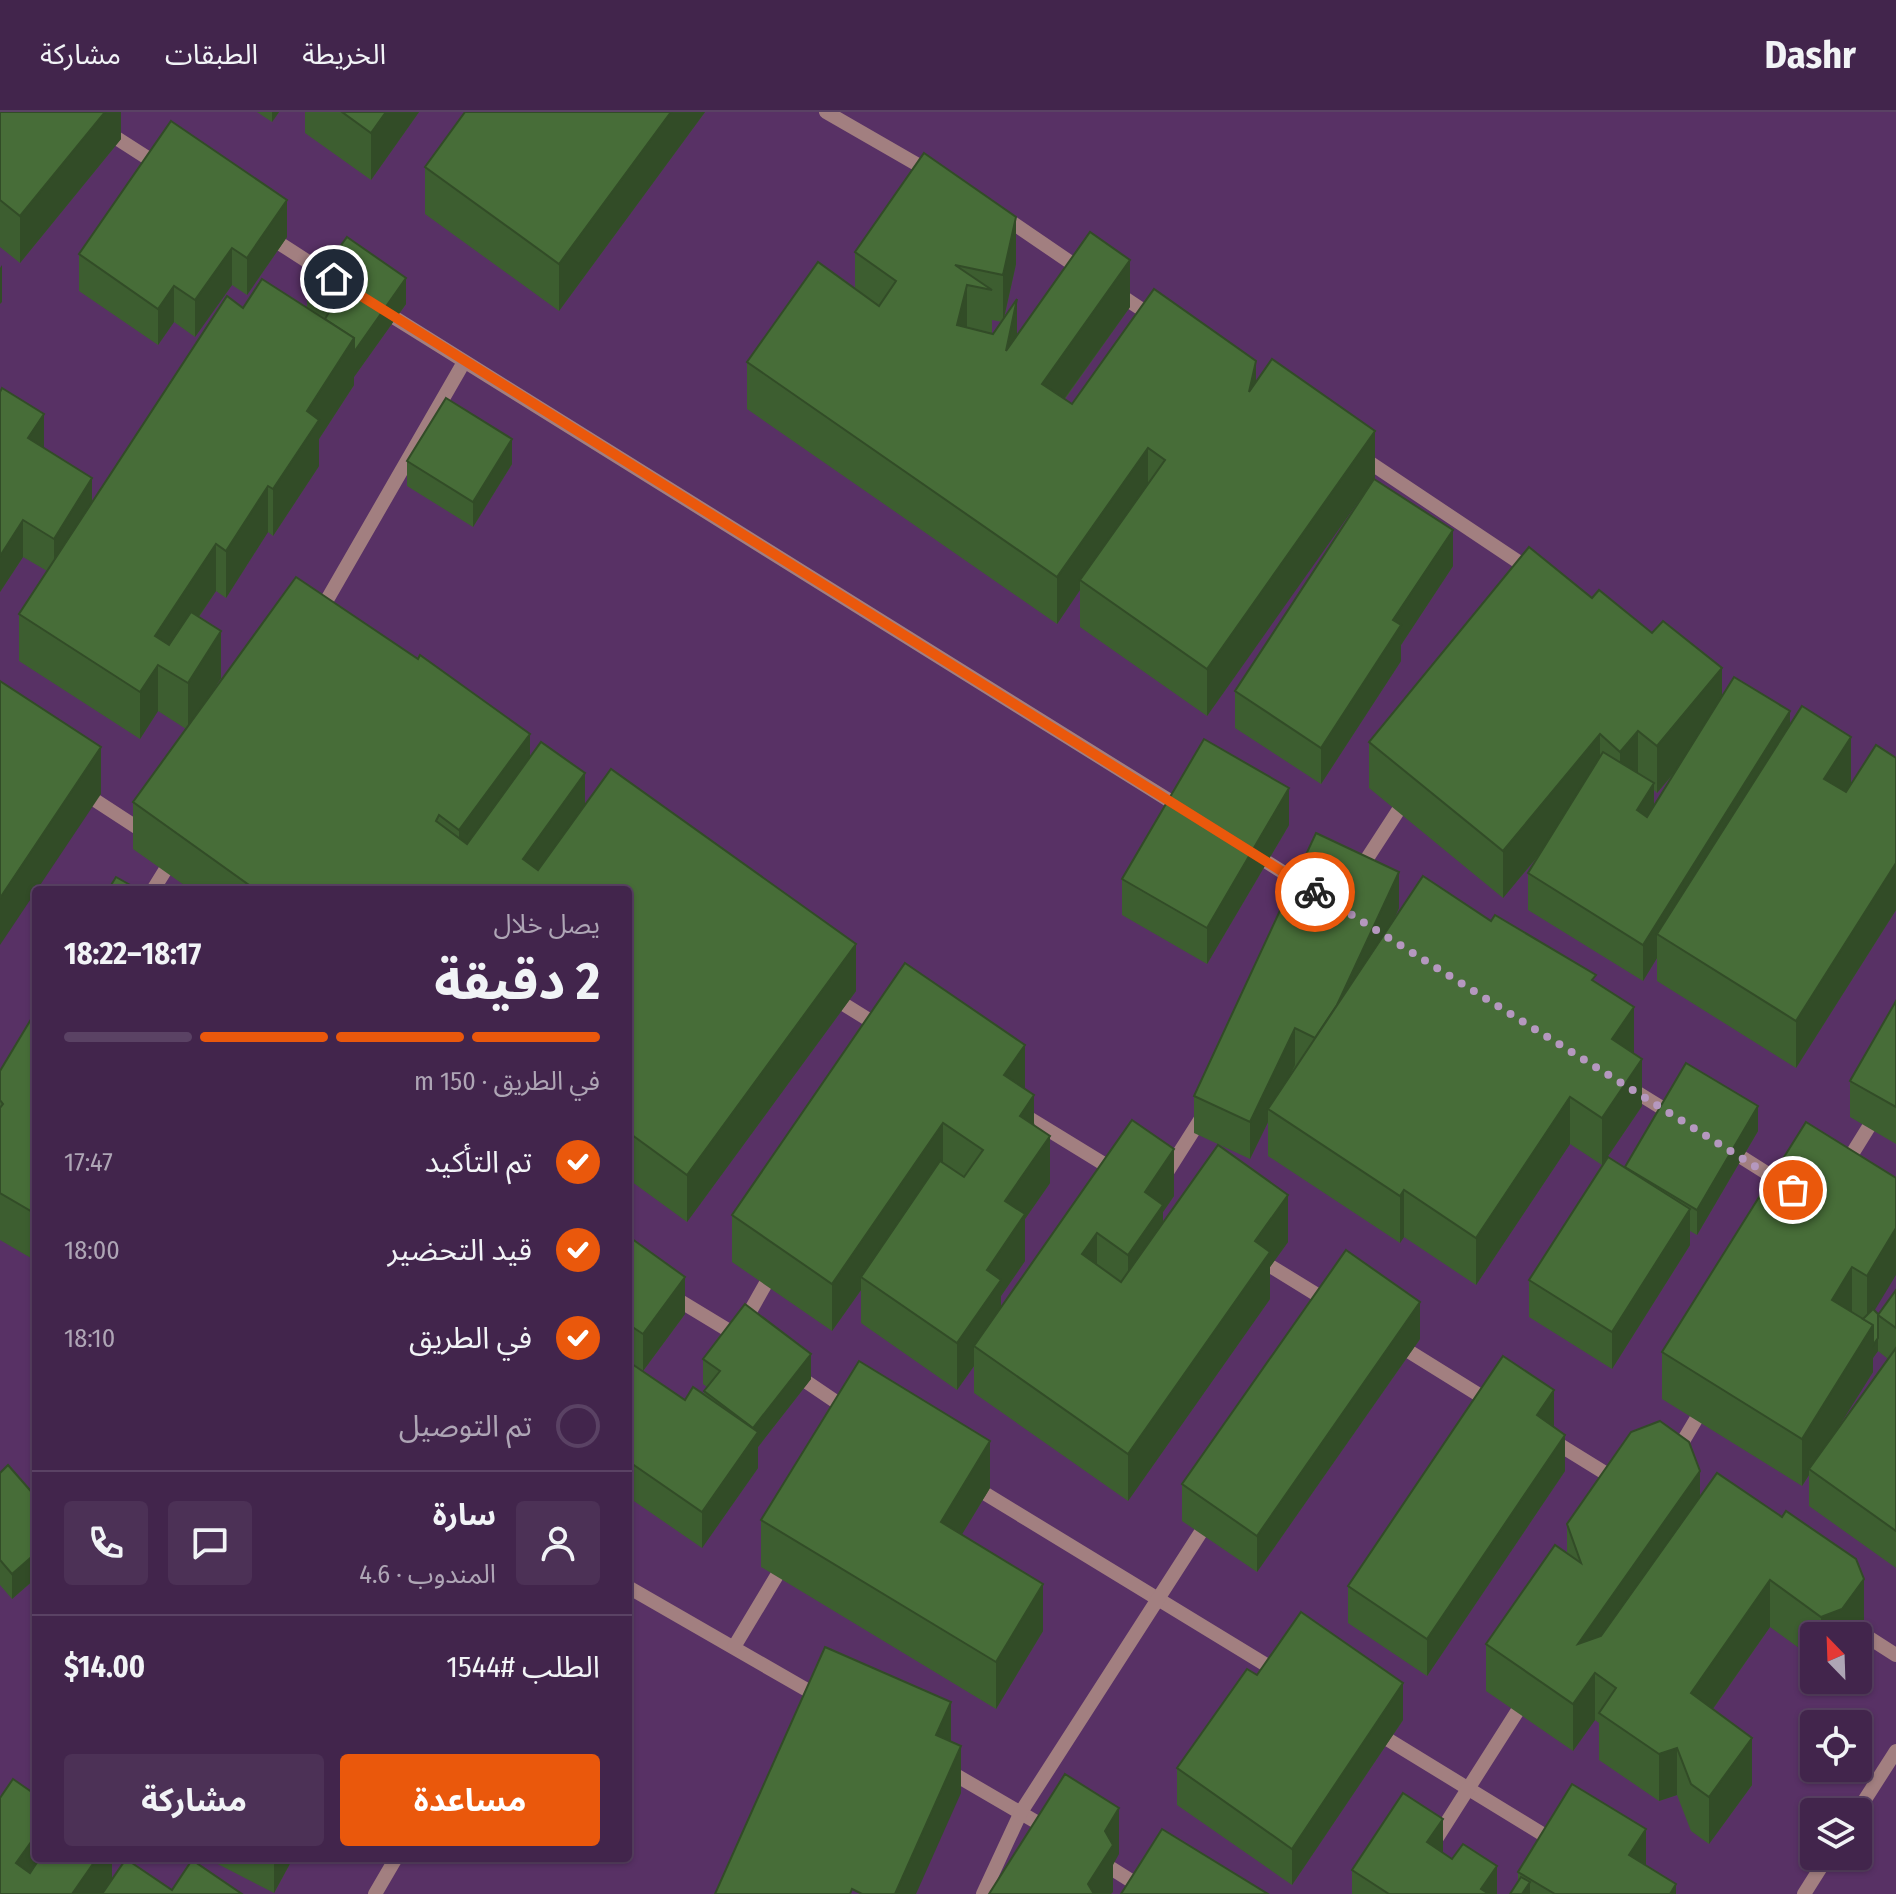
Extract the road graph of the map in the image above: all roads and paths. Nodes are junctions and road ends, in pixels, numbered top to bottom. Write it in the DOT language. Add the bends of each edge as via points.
graph roads {
  1 [pos="76,112"];
  2 [pos="826,112"];
  3 [pos="169,172"];
  4 [pos="947,182"];
  5 [pos="987,206"];
  6 [pos="250,224"];
  7 [pos="1091,276"];
  8 [pos="1104,285"];
  9 [pos="357,293"];
  10 [pos="370,302"];
  11 [pos="1169,328"];
  12 [pos="464,362"];
  13 [pos="1352,450"];
  14 [pos="1547,581"];
  15 [pos="315,621"];
  16 [pos="63,779"];
  17 [pos="1413,789"];
  18 [pos="1203,822"];
  19 [pos="184,839"];
  20 [pos="1243,847"];
  21 [pos="176,853"];
  22 [pos="155,886"];
  23 [pos="1345,893"];
  24 [pos="1324,897"];
  25 [pos="821,990"];
  26 [pos="889,1032"];
  27 [pos="1619,1081"];
  28 [pos="1896,1083"];
  29 [pos="1212,1103"];
  30 [pos="1008,1106"];
  31 [pos="1686,1123"];
  32 [pos="1713,1139"];
  33 [pos="1127,1179"];
  34 [pos="1835,1182"];
  35 [pos="1153,1195"];
  36 [pos="1807,1198"];
  37 [pos="1235,1244"];
  38 [pos="782,1255"];
  39 [pos="655,1287"];
  40 [pos="1335,1324"];
  41 [pos="737,1335"];
  42 [pos="1383,1336"];
  43 [pos="750,1344"];
  44 [pos="776,1361"];
  45 [pos="1711,1393"];
  46 [pos="1503,1410"];
  47 [pos="867,1422"];
  48 [pos="1543,1434"];
  49 [pos="1664,1473"];
  50 [pos="960,1478"];
  51 [pos="1636,1492"];
  52 [pos="1218,1507"];
  53 [pos="796,1541"];
  54 [pos="632,1589"];
  55 [pos="1159,1598"];
  56 [pos="1831,1614"];
  57 [pos="734,1647"];
  58 [pos="1896,1655"];
  59 [pos="1294,1682"];
  60 [pos="1534,1684"];
  61 [pos="837,1707"];
  62 [pos="1361,1723"];
  63 [pos="1896,1751"];
  64 [pos="929,1760"];
  65 [pos="1468,1790"];
  66 [pos="1866,1798"];
  67 [pos="1021,1812"];
  68 [pos="1060,1837"];
  69 [pos="1086,1853"];
  70 [pos="1575,1854"];
  71 [pos="1425,1855"];
  72 [pos="394,1862"];
  73 [pos="1819,1870"];
  74 [pos="375,1894"];
  75 [pos="983,1894"];
  76 [pos="1152,1894"];
  77 [pos="1804,1894"];
  1 -- 3 [label="street"];
  2 -- 4 [label="street"];
  5 -- 7 [label="street"];
  6 -- 9 [label="street"];
  8 -- 11 [label="street"];
  10 -- 12 [label="street"];
  12 -- 15 [label="street"];
  12 -- 18 [label="street"];
  13 -- 14 [label="street"];
  16 -- 21 [label="street"];
  17 -- 23 [label="street"];
  19 -- 21 [label="street"];
  20 -- 24 [label="street"];
  21 -- 22 [label="street"];
  25 -- 26 [label="street"];
  27 -- 31 [label="street"];
  28 -- 34 [label="street"];
  29 -- 35 [label="street"];
  30 -- 33 [label="street"];
  32 -- 36 [label="street"];
  37 -- 40 [label="street" via="1343,1311"];
  38 -- 41 [label="street"];
  39 -- 41 [label="street"];
  41 -- 43 [label="street"];
  42 -- 46 [label="street"];
  44 -- 47 [label="street"];
  45 -- 49 [label="street"];
  48 -- 51 [label="street"];
  50 -- 55 [label="street"];
  52 -- 55 [label="street"];
  53 -- 57 [label="street"];
  54 -- 57 [label="street"];
  55 -- 59 [label="street"];
  55 -- 67 [label="street"];
  56 -- 58 [label="street"];
  57 -- 61 [label="street"];
  60 -- 65 [label="street"];
  62 -- 65 [label="street"];
  63 -- 66 [label="street"];
  64 -- 67 [label="street"];
  65 -- 70 [label="street"];
  65 -- 71 [label="street"];
  67 -- 68 [label="street"];
  67 -- 75 [label="street"];
  69 -- 76 [label="street"];
  72 -- 74 [label="street"];
  73 -- 77 [label="street"];
}
